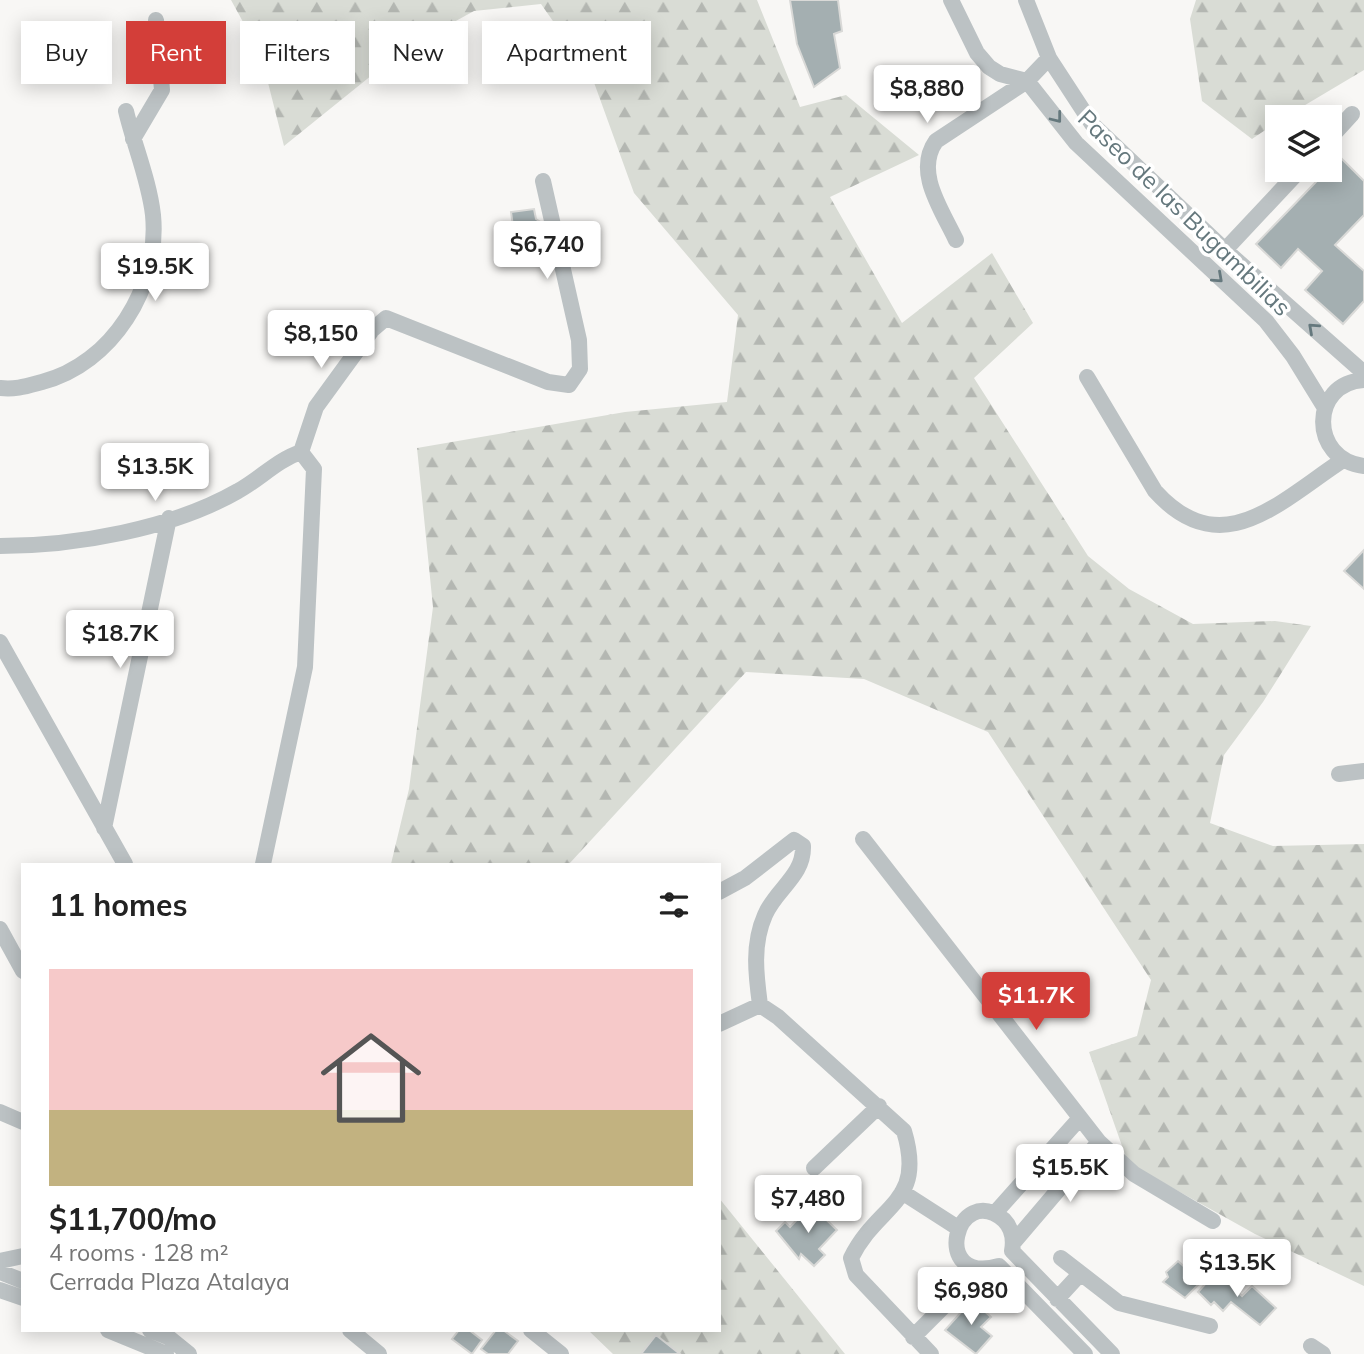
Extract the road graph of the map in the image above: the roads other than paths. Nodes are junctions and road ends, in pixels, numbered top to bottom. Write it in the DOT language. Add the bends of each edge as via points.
graph roads {
  1 [pos="951,0"];
  2 [pos="1026,0"];
  3 [pos="156,20"];
  4 [pos="1049,58"];
  5 [pos="1027,81"];
  6 [pos="126,111"];
  7 [pos="1352,114"];
  8 [pos="1342,125"];
  9 [pos="133,139"];
  10 [pos="543,181"];
  11 [pos="1289,182"];
  12 [pos="956,240"];
  13 [pos="1225,250"];
  14 [pos="1364,373"];
  15 [pos="1087,377"];
  16 [pos="1364,380"];
  17 [pos="0,388"];
  18 [pos="1325,408"];
  19 [pos="301,452"];
  20 [pos="1343,460"];
  21 [pos="1364,466"];
  22 [pos="169,518"];
  23 [pos="0,546"];
  24 [pos="0,642"];
  25 [pos="1364,771"];
  26 [pos="1339,774"];
  27 [pos="104,828"];
  28 [pos="863,839"];
  29 [pos="124,863"];
  30 [pos="263,863"];
  31 [pos="721,891"];
  32 [pos="0,929"];
  33 [pos="21,967"];
  34 [pos="760,1005"];
  35 [pos="721,1023"];
  36 [pos="879,1106"];
  37 [pos="0,1112"];
  38 [pos="1080,1118"];
  39 [pos="21,1121"];
  40 [pos="1057,1142"];
  41 [pos="1099,1142"];
  42 [pos="1079,1165"];
  43 [pos="814,1168"];
  44 [pos="902,1192"];
  45 [pos="995,1213"];
  46 [pos="1213,1220"];
  47 [pos="958,1228"];
  48 [pos="1013,1243"];
  49 [pos="21,1256"];
  50 [pos="1061,1258"];
  51 [pos="0,1261"];
  52 [pos="0,1272"];
  53 [pos="1079,1275"];
  54 [pos="21,1280"];
  55 [pos="961,1289"];
  56 [pos="0,1290"];
  57 [pos="21,1297"];
  58 [pos="1058,1298"];
  59 [pos="1210,1326"];
  60 [pos="113,1332"];
  61 [pos="155,1332"];
  62 [pos="352,1332"];
  63 [pos="534,1332"];
  64 [pos="913,1337"];
  65 [pos="166,1354"];
  66 [pos="189,1354"];
  67 [pos="379,1354"];
  68 [pos="561,1354"];
  69 [pos="931,1354"];
  70 [pos="1085,1354"];
  71 [pos="1112,1354"];
  1 -- 5 [label="street" via="989,67"];
  2 -- 4 [label="street, Paseo de las Bugambilias"];
  3 -- 9 [label="street" via="162,90"];
  4 -- 5 [label="street"];
  4 -- 13 [label="street, Paseo de las Bugambilias" via="1093,124"];
  5 -- 12 [label="street" via="936,141 928,152 928,177"];
  5 -- 18 [label="street, Paseo de las Bugambilias, one-way" via="1076,143 1266,321"];
  6 -- 9 [label="street"];
  7 -- 8 [label="street"];
  9 -- 17 [label="street" via="152,214 152,247 143,286 125,323 98,354 65,376 13,390"];
  10 -- 19 [label="street" via="579,340 580,369 569,385 548,382 386,318 372,330 316,407"];
  11 -- 13 [label="street"];
  14 -- 13 [label="street, Paseo de las Bugambilias, one-way"];
  15 -- 20 [label="street" via="1155,491 1166,504 1200,524 1220,527 1253,519"];
  16 -- 18 [label="street" via="1343,386"];
  18 -- 20 [label="street" via="1325,438"];
  19 -- 22 [label="street" via="239,491"];
  19 -- 30 [label="street" via="314,469 305,667"];
  20 -- 21 [label="street"];
  22 -- 23 [label="street" via="117,534 37,546"];
  22 -- 27 [label="street"];
  24 -- 27 [label="street"];
  25 -- 26 [label="street"];
  27 -- 29 [label="street"];
  28 -- 38 [label="street"];
  31 -- 34 [label="street" via="794,840 803,846 804,860 765,913 757,941"];
  32 -- 33 [label="street"];
  34 -- 35 [label="street"];
  34 -- 36 [label="street"];
  36 -- 43 [label="street"];
  36 -- 44 [label="street" via="904,1130 910,1152 910,1180"];
  37 -- 39 [label="street"];
  38 -- 40 [label="street"];
  38 -- 41 [label="street"];
  40 -- 42 [label="street"];
  40 -- 45 [label="street"];
  41 -- 42 [label="street"];
  41 -- 46 [label="street" via="1134,1174"];
  42 -- 48 [label="street"];
  44 -- 47 [label="street"];
  44 -- 64 [label="street" via="851,1258 856,1275"];
  45 -- 47 [label="street" via="967,1217"];
  45 -- 48 [label="street" via="1009,1225"];
  47 -- 70 [label="street" via="959,1257 970,1267 985,1270 999,1266"];
  48 -- 58 [label="street" via="1012,1251"];
  49 -- 51 [label="street"];
  50 -- 53 [label="street"];
  52 -- 54 [label="street"];
  53 -- 58 [label="street"];
  53 -- 59 [label="street" via="1119,1303"];
  55 -- 64 [label="street"];
  56 -- 57 [label="street"];
  58 -- 71 [label="street"];
  60 -- 65 [label="street"];
  61 -- 66 [label="street"];
  62 -- 67 [label="street"];
  63 -- 68 [label="street"];
  64 -- 69 [label="street"];
}
